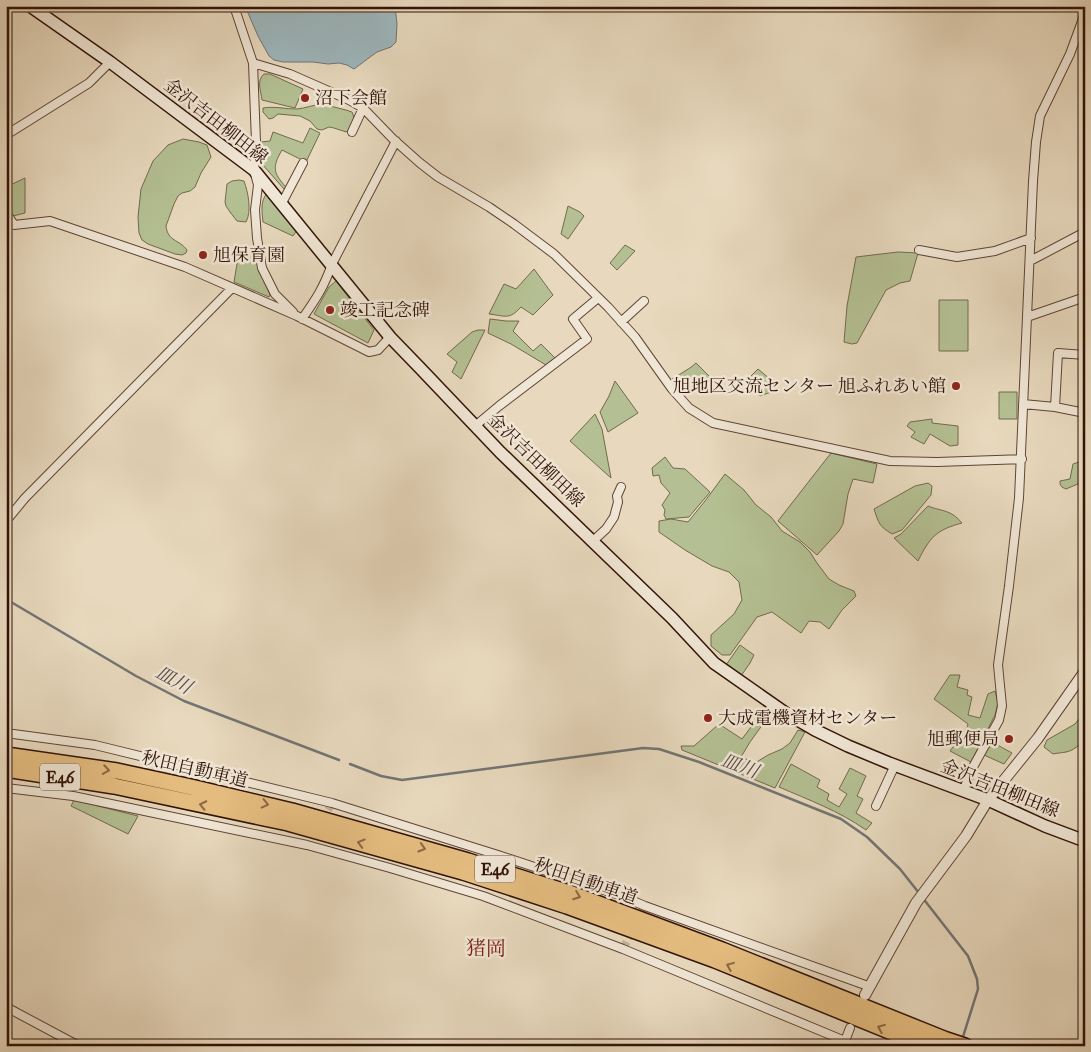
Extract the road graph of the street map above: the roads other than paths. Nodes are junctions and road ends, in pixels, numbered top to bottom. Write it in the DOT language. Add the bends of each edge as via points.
graph roads {
  1 [pos="30,6"];
  2 [pos="234,6"];
  3 [pos="1085,13"];
  4 [pos="110,62"];
  5 [pos="253,63"];
  6 [pos="363,108"];
  7 [pos="352,132"];
  8 [pos="6,134"];
  9 [pos="396,141"];
  10 [pos="303,164"];
  11 [pos="254,170"];
  12 [pos="282,203"];
  13 [pos="6,212"];
  14 [pos="1085,232"];
  15 [pos="1031,238"];
  16 [pos="919,250"];
  17 [pos="1030,261"];
  18 [pos="332,264"];
  19 [pos="232,288"];
  20 [pos="1085,297"];
  21 [pos="598,298"];
  22 [pos="644,301"];
  23 [pos="1028,317"];
  24 [pos="299,318"];
  25 [pos="621,322"];
  26 [pos="390,337"];
  27 [pos="1085,355"];
  28 [pos="1023,404"];
  29 [pos="1055,407"];
  30 [pos="1085,413"];
  31 [pos="476,426"];
  32 [pos="1022,459"];
  33 [pos="621,487"];
  34 [pos="6,521"];
  35 [pos="593,541"];
  36 [pos="1085,672"];
  37 [pos="6,733"];
  38 [pos="6,755"];
  39 [pos="895,765"];
  40 [pos="6,769"];
  41 [pos="6,788"];
  42 [pos="963,791"];
  43 [pos="988,800"];
  44 [pos="876,806"];
  45 [pos="1085,841"];
  46 [pos="866,991"];
  47 [pos="6,1007"];
  48 [pos="850,1028"];
  49 [pos="844,1043"];
  50 [pos="78,1046"];
  51 [pos="926,1046"];
  52 [pos="965,1046"];
  1 -- 4 [label="main road, 金沢吉田柳田線"];
  2 -- 5 [label="street"];
  3 -- 15 [label="street" via="1070,54 1040,116"];
  4 -- 8 [label="street" via="90,83"];
  4 -- 11 [label="main road, 金沢吉田柳田線"];
  5 -- 6 [label="street" via="290,74"];
  5 -- 11 [label="street"];
  6 -- 7 [label="street"];
  6 -- 9 [label="street"];
  9 -- 18 [label="street"];
  9 -- 21 [label="street" via="438,177 500,214 554,254"];
  10 -- 12 [label="street"];
  11 -- 12 [label="main road, 金沢吉田柳田線"];
  11 -- 24 [label="street" via="258,185 255,210 262,268 275,294"];
  12 -- 18 [label="main road, 金沢吉田柳田線"];
  13 -- 19 [label="street" via="14,225 50,221 184,267"];
  14 -- 17 [label="street"];
  15 -- 16 [label="street" via="995,251 957,257"];
  15 -- 17 [label="street"];
  17 -- 23 [label="street"];
  18 -- 24 [label="street" via="320,294"];
  18 -- 26 [label="main road, 金沢吉田柳田線"];
  19 -- 24 [label="street"];
  19 -- 34 [label="street"];
  20 -- 23 [label="street"];
  21 -- 25 [label="street"];
  21 -- 31 [label="street" via="573,319 587,339"];
  22 -- 25 [label="street"];
  23 -- 28 [label="street"];
  24 -- 26 [label="street" via="369,352 378,350"];
  25 -- 32 [label="street" via="689,408 713,423 890,461"];
  26 -- 31 [label="main road, 金沢吉田柳田線"];
  27 -- 29 [label="street" via="1058,354"];
  28 -- 29 [label="street"];
  28 -- 32 [label="street"];
  29 -- 30 [label="street"];
  31 -- 35 [label="main road, 金沢吉田柳田線"];
  32 -- 42 [label="street" via="998,664 1002,706 999,720"];
  33 -- 35 [label="street" via="614,517"];
  35 -- 39 [label="main road, 金沢吉田柳田線" via="714,664 815,730"];
  36 -- 43 [label="street"];
  37 -- 46 [label="street" via="95,746 332,803 619,896"];
  38 -- 52 [label="highway, 秋田自動車道 / E46, one-way" via="117,771 191,787 292,811 468,861 581,897"];
  39 -- 42 [label="main road, 金沢吉田柳田線"];
  39 -- 44 [label="street"];
  51 -- 40 [label="highway, 秋田自動車道 / E46, one-way" via="716,960 463,872 288,823 114,786"];
  41 -- 49 [label="street" via="73,796 307,845 483,896 623,949"];
  42 -- 43 [label="main road, 金沢吉田柳田線"];
  43 -- 45 [label="main road, 金沢吉田柳田線"];
  43 -- 46 [label="street" via="966,836 916,903"];
  47 -- 50 [label="street"];
  48 -- 49 [label="street"];
}
